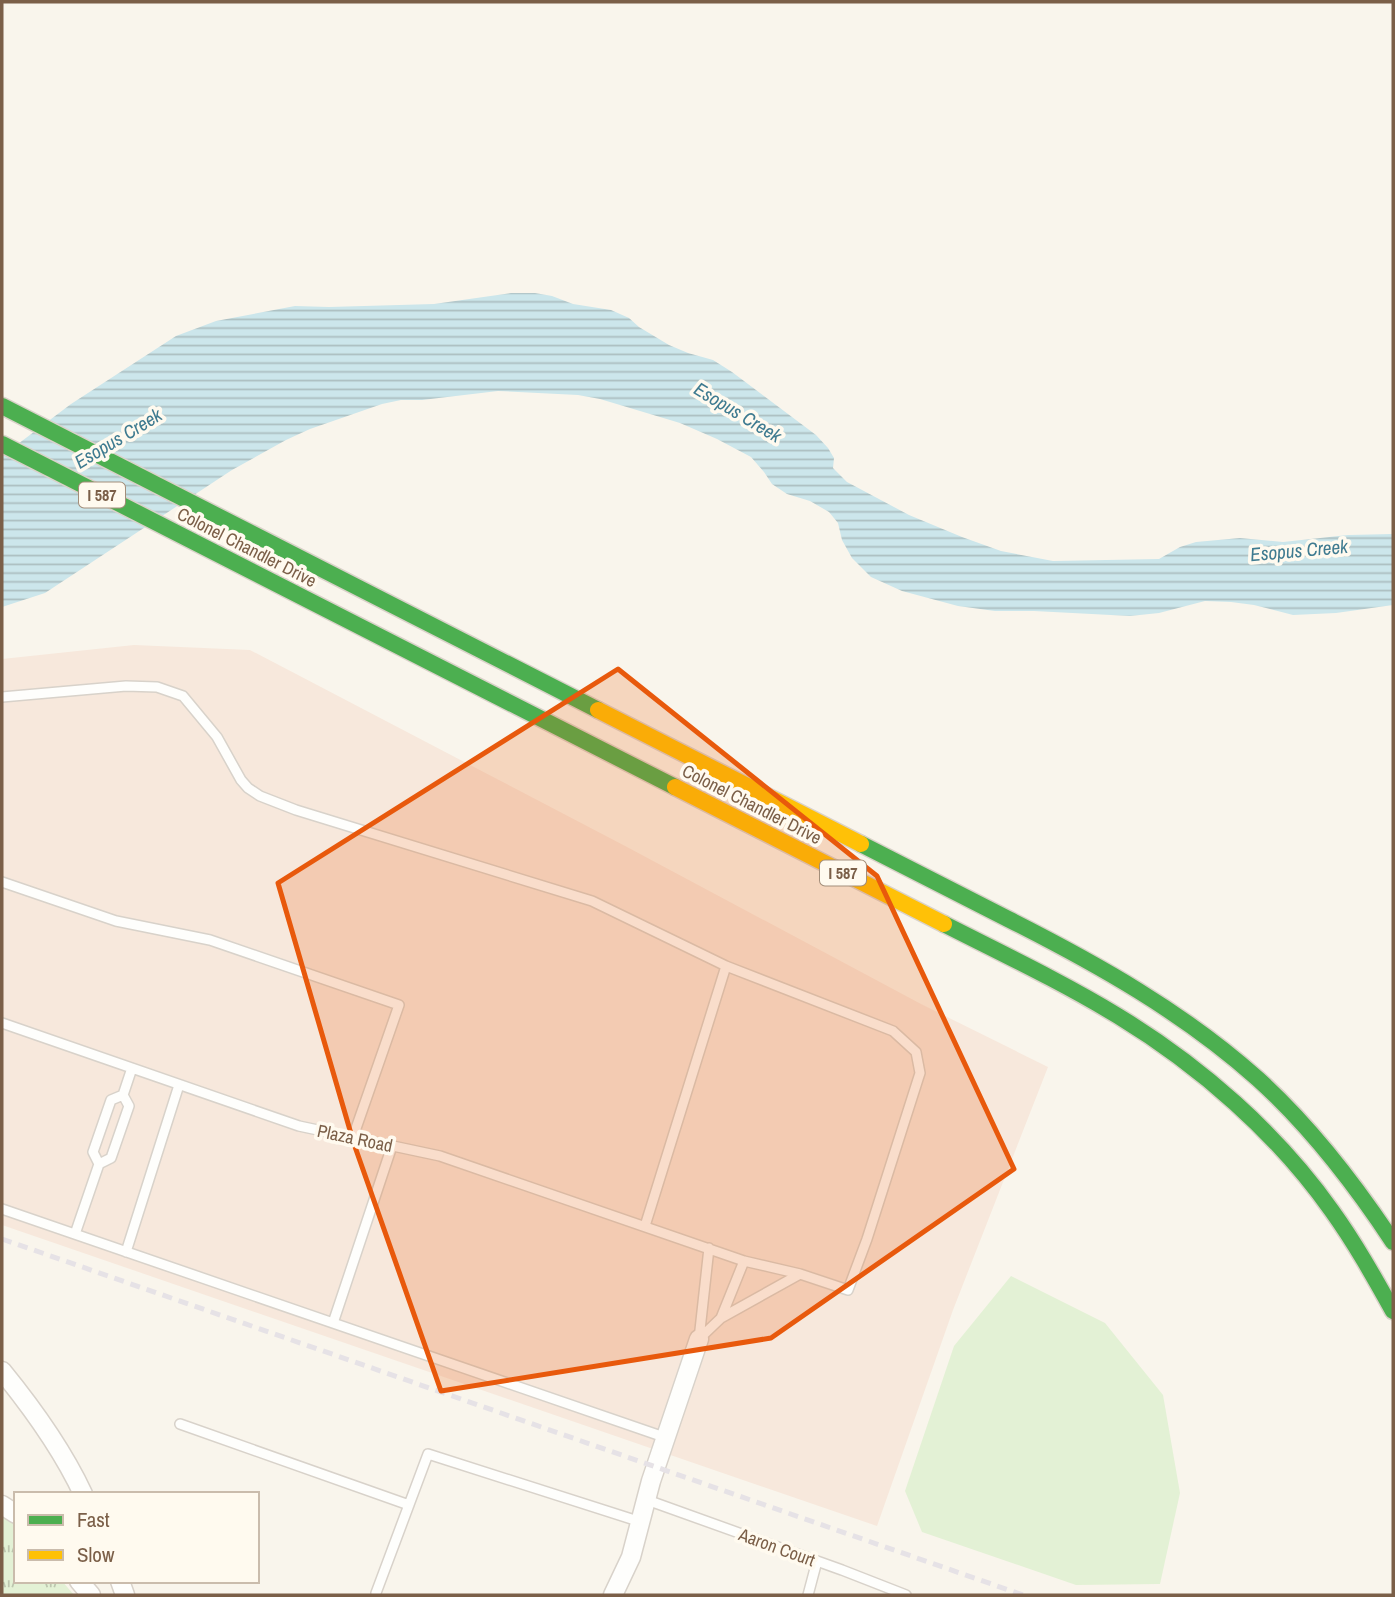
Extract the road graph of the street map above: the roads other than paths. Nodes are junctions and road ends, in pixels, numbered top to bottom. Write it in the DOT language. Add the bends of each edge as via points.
graph roads {
  1 [pos="2,406"];
  2 [pos="2,444"];
  3 [pos="2,697"];
  4 [pos="2,882"];
  5 [pos="726,966"];
  6 [pos="2,1023"];
  7 [pos="132,1068"];
  8 [pos="180,1085"];
  9 [pos="123,1095"];
  10 [pos="353,1137"];
  11 [pos="392,1146"];
  12 [pos="99,1164"];
  13 [pos="2,1209"];
  14 [pos="645,1227"];
  15 [pos="75,1234"];
  16 [pos="1393,1242"];
  17 [pos="709,1248"];
  18 [pos="126,1252"];
  19 [pos="744,1261"];
  20 [pos="800,1274"];
  21 [pos="1393,1311"];
  22 [pos="721,1318"];
  23 [pos="332,1323"];
  24 [pos="699,1339"];
  25 [pos="2,1371"];
  26 [pos="180,1424"];
  27 [pos="664,1437"];
  28 [pos="82,1492"];
  29 [pos="647,1500"];
  30 [pos="410,1505"];
  31 [pos="641,1522"];
  32 [pos="817,1561"];
  33 [pos="376,1593"];
  34 [pos="613,1595"];
  35 [pos="808,1595"];
  36 [pos="906,1595"];
  1 -- 16 [label="highway, Colonel Chandler Drive / I 587" via="1144,992 1226,1050 1278,1096 1323,1143"];
  2 -- 21 [label="highway, Colonel Chandler Drive / I 587" via="1126,1020 1205,1076 1290,1158 1353,1240"];
  3 -- 5 [label="lane" via="126,686 157,687 183,696 217,737 241,780 260,796 592,901"];
  4 -- 10 [label="lane" via="116,921 210,940 399,1005"];
  5 -- 14 [label="lane"];
  5 -- 20 [label="lane, Plaza Road" via="893,1031 916,1052 920,1073 848,1290"];
  6 -- 7 [label="lane, Plaza Road"];
  7 -- 8 [label="lane, Plaza Road"];
  7 -- 9 [label="lane"];
  8 -- 10 [label="lane, Plaza Road" via="299,1126"];
  8 -- 18 [label="lane"];
  9 -- 12 [label="lane" via="129,1106 111,1158"];
  9 -- 12 [label="lane" via="111,1100 93,1152"];
  10 -- 11 [label="lane, Plaza Road"];
  11 -- 14 [label="lane, Plaza Road" via="440,1156"];
  11 -- 23 [label="lane"];
  12 -- 15 [label="lane"];
  13 -- 15 [label="lane"];
  14 -- 17 [label="lane, Plaza Road"];
  15 -- 18 [label="lane"];
  17 -- 19 [label="lane, Plaza Road"];
  17 -- 24 [label="lane"];
  18 -- 23 [label="lane"];
  19 -- 20 [label="lane, Plaza Road"];
  19 -- 22 [label="lane"];
  20 -- 22 [label="lane"];
  22 -- 24 [label="lane"];
  23 -- 27 [label="lane"];
  24 -- 27 [label="street"];
  25 -- 28 [label="street" via="34,1411"];
  26 -- 30 [label="lane"];
  27 -- 29 [label="street"];
  29 -- 31 [label="street"];
  29 -- 32 [label="lane, Aaron Court"];
  30 -- 31 [label="lane" via="428,1454"];
  30 -- 33 [label="lane"];
  31 -- 34 [label="street" via="631,1558"];
  32 -- 35 [label="lane"];
  32 -- 36 [label="lane, Aaron Court"];
}
